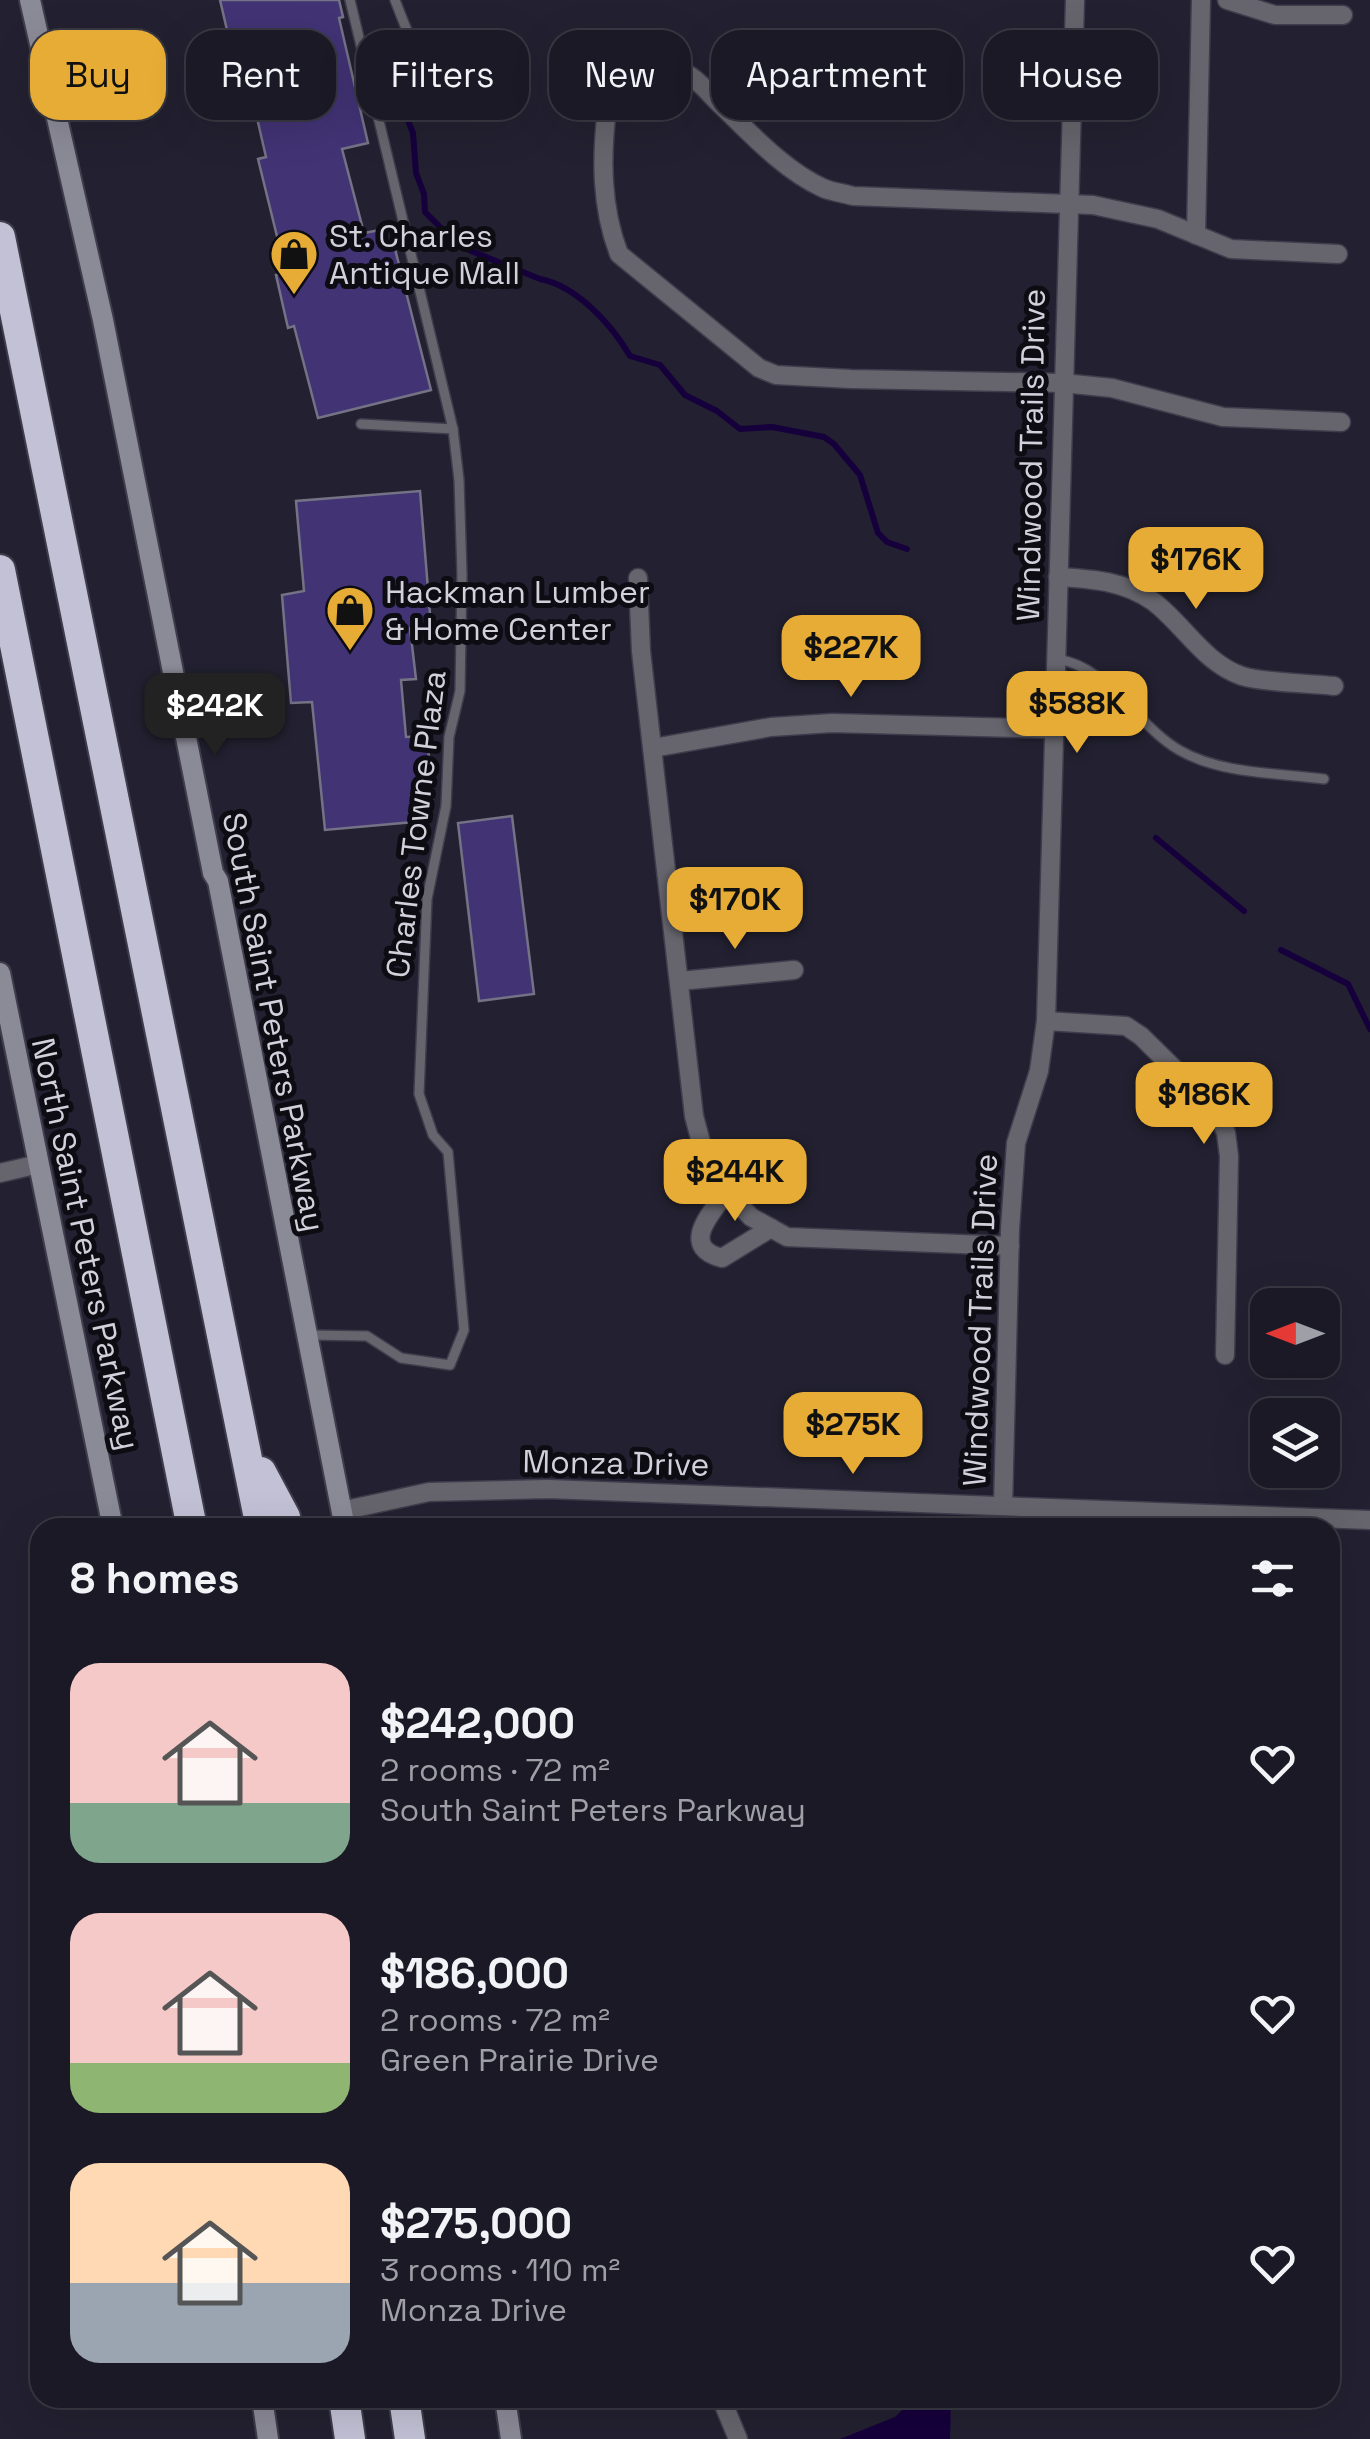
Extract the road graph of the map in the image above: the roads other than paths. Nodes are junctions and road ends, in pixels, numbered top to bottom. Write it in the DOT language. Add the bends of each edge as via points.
graph roads {
  1 [pos="30,0"];
  2 [pos="350,0"];
  3 [pos="395,0"];
  4 [pos="1075,0"];
  5 [pos="1202,0"];
  6 [pos="1227,0"];
  7 [pos="1344,16"];
  8 [pos="407,30"];
  9 [pos="1067,204"];
  10 [pos="1196,234"];
  11 [pos="0,237"];
  12 [pos="1338,254"];
  13 [pos="1063,383"];
  14 [pos="1342,422"];
  15 [pos="361,424"];
  16 [pos="453,428"];
  17 [pos="0,570"];
  18 [pos="1058,577"];
  19 [pos="638,578"];
  20 [pos="1056,659"];
  21 [pos="1334,686"];
  22 [pos="1054,729"];
  23 [pos="653,748"];
  24 [pos="1324,780"];
  25 [pos="794,970"];
  26 [pos="0,973"];
  27 [pos="680,981"];
  28 [pos="1046,1021"];
  29 [pos="40,1164"];
  30 [pos="0,1173"];
  31 [pos="726,1193"];
  32 [pos="771,1228"];
  33 [pos="1010,1246"];
  34 [pos="306,1335"];
  35 [pos="1225,1354"];
  36 [pos="247,1446"];
  37 [pos="1004,1506"];
  38 [pos="111,1518"];
  39 [pos="188,1518"];
  40 [pos="259,1518"];
  41 [pos="285,1518"];
  42 [pos="343,1518"];
  43 [pos="346,1518"];
  44 [pos="1318,1518"];
  45 [pos="1340,1519"];
  46 [pos="1370,1520"];
  47 [pos="263,2408"];
  48 [pos="345,2408"];
  49 [pos="405,2408"];
  50 [pos="506,2408"];
  51 [pos="725,2408"];
  52 [pos="268,2439"];
  53 [pos="350,2439"];
  54 [pos="410,2439"];
  55 [pos="511,2439"];
  56 [pos="738,2439"];
  1 -- 34 [label="main road, South Saint Peters Parkway" via="103,320"];
  2 -- 16 [label="lane, Charles Towne Plaza"];
  3 -- 8 [label="lane"];
  4 -- 9 [label="street, Windwood Trails Drive"];
  5 -- 10 [label="street"];
  6 -- 7 [label="street" via="1275,16"];
  9 -- 10 [label="street" via="1158,218"];
  9 -- 13 [label="street, Windwood Trails Drive"];
  9 -- 13 [label="street" via="853,196 800,173 688,74 642,71 609,96 602,179 620,254 759,368 851,379"];
  10 -- 12 [label="street" via="1230,250"];
  11 -- 36 [label="highway"];
  13 -- 14 [label="street" via="1112,388 1223,417"];
  13 -- 18 [label="street, Windwood Trails Drive"];
  15 -- 16 [label="lane"];
  16 -- 34 [label="lane, Charles Towne Plaza" via="462,574 460,690 428,899 419,1094 433,1135 448,1152 464,1330 450,1365 401,1358 367,1336"];
  17 -- 39 [label="highway"];
  18 -- 20 [label="street, Windwood Trails Drive"];
  18 -- 21 [label="street" via="1108,580 1132,590 1241,676"];
  19 -- 23 [label="street"];
  20 -- 22 [label="street, Windwood Trails Drive"];
  20 -- 24 [label="lane" via="1093,671 1182,752"];
  22 -- 23 [label="street" via="832,723"];
  22 -- 28 [label="street, Windwood Trails Drive"];
  23 -- 27 [label="street"];
  25 -- 27 [label="street"];
  26 -- 29 [label="main road, North Saint Peters Parkway"];
  27 -- 31 [label="street" via="694,1116 706,1162"];
  28 -- 33 [label="street, Windwood Trails Drive" via="1016,1143"];
  28 -- 35 [label="street" via="1126,1026 1216,1110 1228,1156"];
  29 -- 30 [label="street"];
  29 -- 38 [label="main road, North Saint Peters Parkway"];
  31 -- 32 [label="street"];
  31 -- 32 [label="street" via="700,1231 708,1253 722,1258"];
  32 -- 33 [label="street" via="832,1240"];
  33 -- 37 [label="street, Windwood Trails Drive"];
  34 -- 42 [label="main road, South Saint Peters Parkway"];
  36 -- 40 [label="highway"];
  36 -- 41 [label="highway"];
  37 -- 43 [label="street, Monza Drive" via="548,1489 429,1492"];
  37 -- 44 [label="street, Monza Drive"];
  45 -- 46 [label="street, Monza Drive"];
  47 -- 52 [label="main road"];
  48 -- 53 [label="highway"];
  49 -- 54 [label="highway"];
  50 -- 55 [label="main road"];
  51 -- 56 [label="street"];
}
